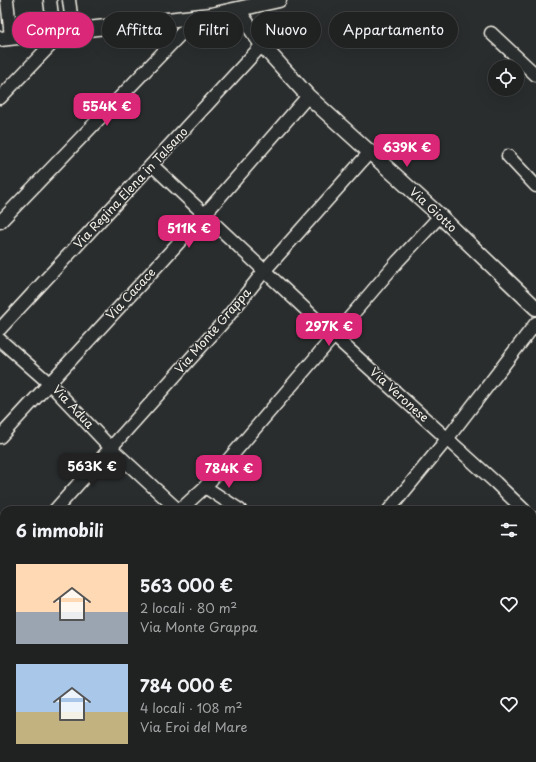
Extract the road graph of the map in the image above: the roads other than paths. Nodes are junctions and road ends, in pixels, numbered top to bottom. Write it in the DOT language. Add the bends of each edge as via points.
graph roads {
  1 [pos="7,0"];
  2 [pos="50,0"];
  3 [pos="69,0"];
  4 [pos="279,0"];
  5 [pos="237,5"];
  6 [pos="55,12"];
  7 [pos="67,12"];
  8 [pos="212,12"];
  9 [pos="184,18"];
  10 [pos="251,27"];
  11 [pos="94,28"];
  12 [pos="184,31"];
  13 [pos="491,33"];
  14 [pos="5,38"];
  15 [pos="48,48"];
  16 [pos="259,48"];
  17 [pos="265,48"];
  18 [pos="536,75"];
  19 [pos="308,96"];
  20 [pos="0,98"];
  21 [pos="370,152"];
  22 [pos="508,156"];
  23 [pos="152,165"];
  24 [pos="536,186"];
  25 [pos="205,214"];
  26 [pos="440,216"];
  27 [pos="0,222"];
  28 [pos="265,270"];
  29 [pos="536,308"];
  30 [pos="536,323"];
  31 [pos="0,329"];
  32 [pos="334,336"];
  33 [pos="0,340"];
  34 [pos="49,382"];
  35 [pos="0,437"];
  36 [pos="447,440"];
  37 [pos="111,448"];
  38 [pos="205,487"];
  39 [pos="59,506"];
  40 [pos="175,506"];
  41 [pos="184,506"];
  42 [pos="234,506"];
  43 [pos="392,506"];
  44 [pos="520,506"];
  1 -- 14 [label="street"];
  2 -- 6 [label="street"];
  3 -- 7 [label="street"];
  4 -- 5 [label="street"];
  5 -- 8 [label="street"];
  5 -- 10 [label="street, Via Giotto"];
  9 -- 11 [label="street"];
  12 -- 27 [label="street"];
  13 -- 18 [label="street"];
  15 -- 20 [label="street"];
  16 -- 23 [label="street, Via Regina Elena in Talsano"];
  17 -- 19 [label="street, Via Giotto"];
  19 -- 21 [label="street, Via Giotto"];
  19 -- 25 [label="street, Via Cacace"];
  21 -- 26 [label="street, Via Giotto"];
  21 -- 28 [label="street, Via Monte Grappa"];
  22 -- 24 [label="street"];
  23 -- 25 [label="street, Via Veronese"];
  23 -- 31 [label="street, Via Regina Elena in Talsano"];
  25 -- 28 [label="street, Via Veronese"];
  25 -- 34 [label="street, Via Cacace"];
  26 -- 29 [label="street, Via Giotto"];
  26 -- 32 [label="street"];
  28 -- 32 [label="street, Via Veronese"];
  28 -- 37 [label="street, Via Monte Grappa" via="226,319"];
  30 -- 36 [label="street"];
  32 -- 36 [label="street, Via Veronese"];
  32 -- 38 [label="street"];
  33 -- 34 [label="street, Via Adua"];
  34 -- 35 [label="street, Via Cacace"];
  34 -- 37 [label="street, Via Adua"];
  36 -- 43 [label="street"];
  36 -- 44 [label="street, Via Veronese"];
  37 -- 39 [label="street, Via Monte Grappa"];
  37 -- 40 [label="street, Via Adua"];
  38 -- 41 [label="street"];
  38 -- 42 [label="street"];
}
